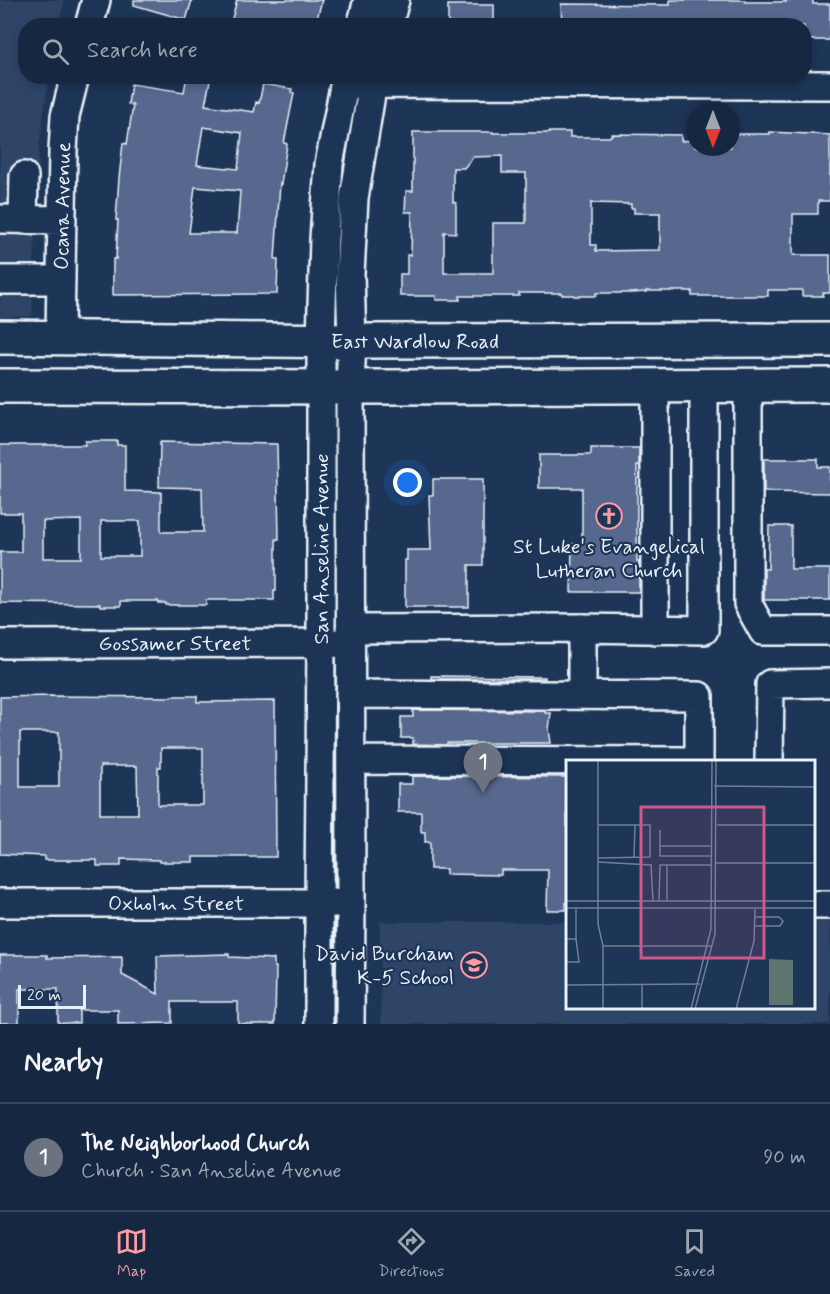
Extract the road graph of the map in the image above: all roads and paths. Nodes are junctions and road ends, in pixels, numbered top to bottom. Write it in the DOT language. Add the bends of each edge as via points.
graph roads {
  1 [pos="96,0"];
  2 [pos="369,0"];
  3 [pos="395,0"];
  4 [pos="91,18"];
  5 [pos="363,18"];
  6 [pos="390,18"];
  7 [pos="73,84"];
  8 [pos="344,84"];
  9 [pos="373,84"];
  10 [pos="716,84"];
  11 [pos="830,85"];
  12 [pos="24,176"];
  13 [pos="11,220"];
  14 [pos="62,220"];
  15 [pos="61,279"];
  16 [pos="0,280"];
  17 [pos="0,337"];
  18 [pos="60,337"];
  19 [pos="830,340"];
  20 [pos="337,341"];
  21 [pos="610,341"];
  22 [pos="0,386"];
  23 [pos="655,386"];
  24 [pos="704,386"];
  25 [pos="748,386"];
  26 [pos="830,386"];
  27 [pos="336,387"];
  28 [pos="611,387"];
  29 [pos="582,628"];
  30 [pos="655,630"];
  31 [pos="830,631"];
  32 [pos="350,636"];
  33 [pos="321,643"];
  34 [pos="0,644"];
  35 [pos="830,683"];
  36 [pos="350,694"];
  37 [pos="582,695"];
  38 [pos="351,760"];
  39 [pos="699,760"];
  40 [pos="769,760"];
  41 [pos="566,761"];
  42 [pos="0,903"];
  43 [pos="319,903"];
  44 [pos="351,904"];
  45 [pos="319,1024"];
  46 [pos="350,1024"];
  1 -- 4 [label="street"];
  2 -- 5 [label="street"];
  3 -- 6 [label="street"];
  7 -- 14 [label="street, Ocana Avenue" via="65,116"];
  8 -- 20 [label="street, San Anseline Avenue" via="329,164 324,239"];
  9 -- 20 [label="street, San Anseline Avenue" via="354,198 350,274"];
  10 -- 11 [label="street"];
  12 -- 13 [label="street"];
  13 -- 14 [label="street"];
  14 -- 15 [label="street, Ocana Avenue"];
  15 -- 16 [label="street"];
  15 -- 18 [label="street, Ocana Avenue"];
  17 -- 18 [label="main road, East Wardlow Road"];
  18 -- 20 [label="main road, East Wardlow Road"];
  19 -- 21 [label="main road, East Wardlow Road"];
  20 -- 21 [label="main road, East Wardlow Road"];
  20 -- 27 [label="street, San Anseline Avenue"];
  21 -- 28 [label="main road"];
  22 -- 27 [label="main road"];
  23 -- 24 [label="main road"];
  23 -- 28 [label="main road"];
  23 -- 30 [label="street"];
  24 -- 25 [label="main road"];
  24 -- 30 [label="street, Gossamer Street" via="704,630"];
  25 -- 26 [label="main road"];
  25 -- 31 [label="street" via="748,604 763,631"];
  27 -- 28 [label="main road"];
  27 -- 32 [label="street, San Anseline Avenue"];
  27 -- 33 [label="street, San Anseline Avenue"];
  29 -- 30 [label="street, Gossamer Street"];
  29 -- 32 [label="street, Gossamer Street"];
  29 -- 37 [label="street"];
  32 -- 33 [label="street, Gossamer Street"];
  32 -- 36 [label="street, San Anseline Avenue"];
  33 -- 34 [label="street, Gossamer Street"];
  33 -- 43 [label="street, San Anseline Avenue"];
  35 -- 40 [label="street" via="770,684"];
  36 -- 37 [label="street"];
  36 -- 38 [label="street, San Anseline Avenue"];
  37 -- 39 [label="street" via="699,696"];
  38 -- 41 [label="street"];
  38 -- 44 [label="street, San Anseline Avenue"];
  42 -- 43 [label="street, Oxholm Street"];
  43 -- 44 [label="street, Oxholm Street"];
  43 -- 45 [label="street, San Anseline Avenue"];
  44 -- 46 [label="street, San Anseline Avenue"];
}
